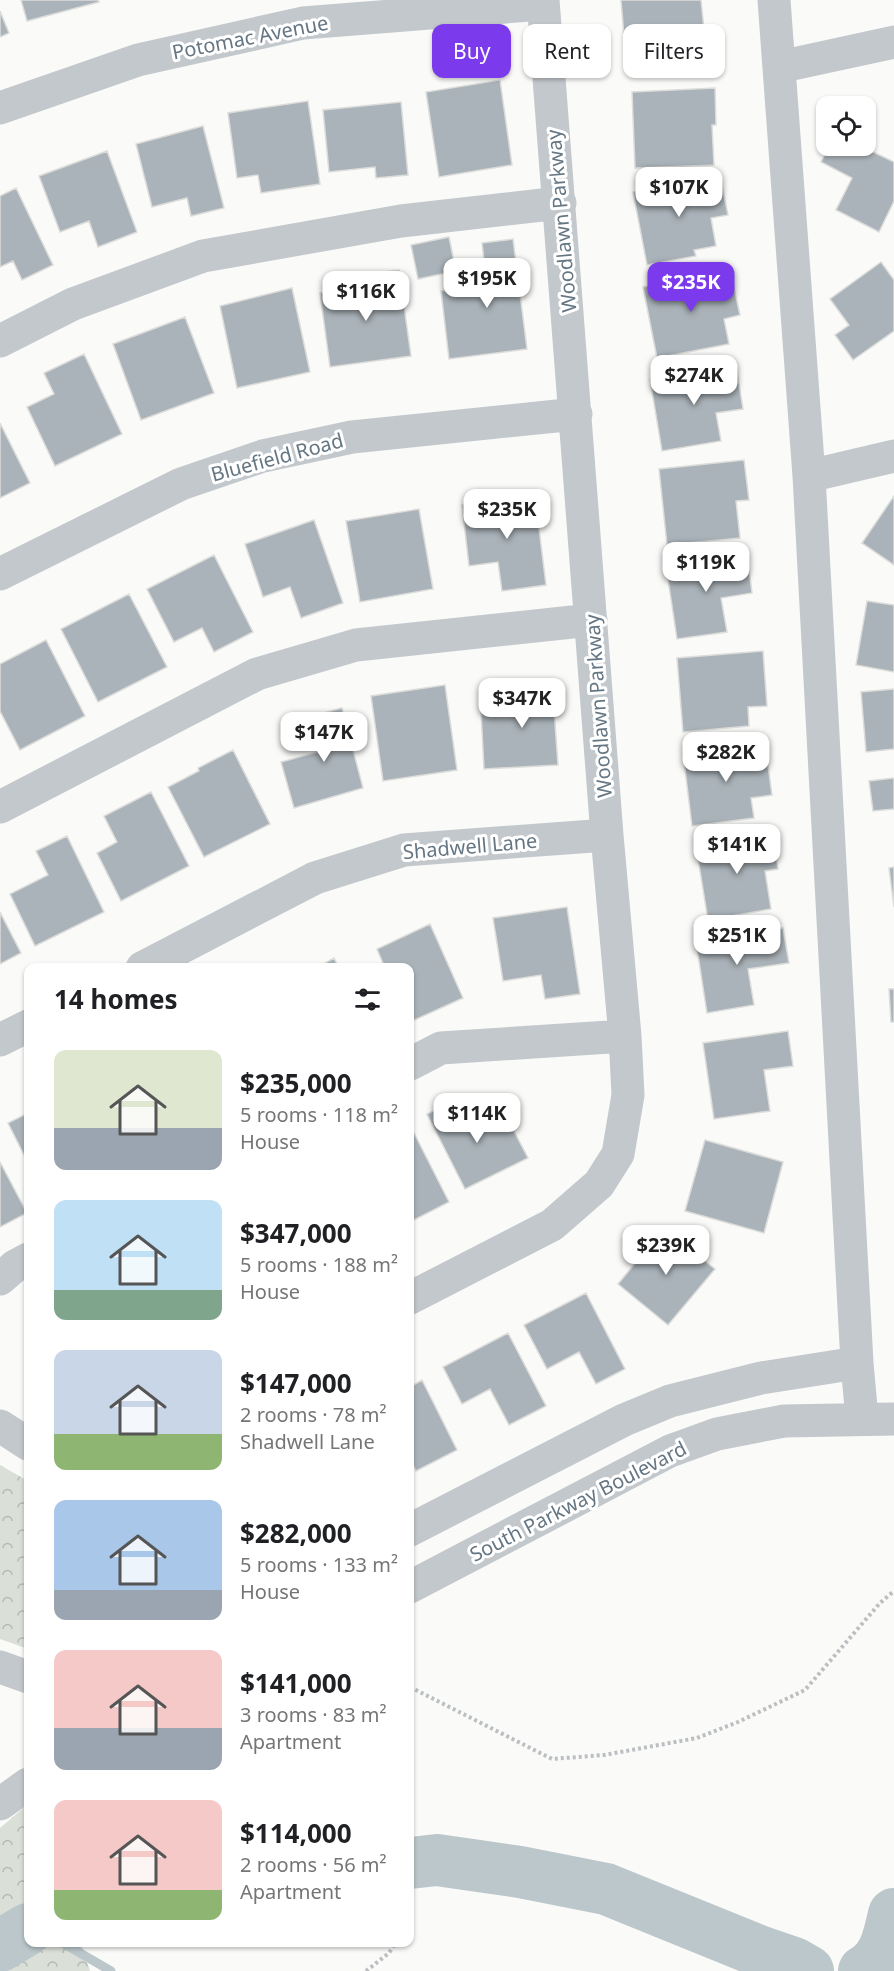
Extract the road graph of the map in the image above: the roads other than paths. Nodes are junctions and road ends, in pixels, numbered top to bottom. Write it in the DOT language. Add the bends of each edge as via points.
graph roads {
  1 [pos="774,0"];
  2 [pos="543,2"];
  3 [pos="894,42"];
  4 [pos="778,67"];
  5 [pos="0,108"];
  6 [pos="560,204"];
  7 [pos="0,341"];
  8 [pos="576,414"];
  9 [pos="894,456"];
  10 [pos="809,476"];
  11 [pos="0,574"];
  12 [pos="591,620"];
  13 [pos="0,807"];
  14 [pos="607,835"];
  15 [pos="152,963"];
  16 [pos="24,1028"];
  17 [pos="626,1036"];
  18 [pos="0,1040"];
  19 [pos="414,1062"];
  20 [pos="24,1261"];
  21 [pos="0,1279"];
  22 [pos="414,1296"];
  23 [pos="857,1363"];
  24 [pos="862,1419"];
  25 [pos="894,1419"];
  26 [pos="0,1426"];
  27 [pos="24,1441"];
  28 [pos="414,1528"];
  29 [pos="414,1585"];
  30 [pos="0,1667"];
  31 [pos="24,1676"];
  32 [pos="24,1787"];
  33 [pos="0,1804"];
  1 -- 4 [label="street"];
  2 -- 5 [label="street, Potomac Avenue" via="303,23 138,60"];
  2 -- 6 [label="street, Woodlawn Parkway"];
  3 -- 4 [label="street"];
  4 -- 10 [label="street"];
  6 -- 7 [label="street" via="401,221 203,256 73,304"];
  6 -- 8 [label="street, Woodlawn Parkway"];
  8 -- 11 [label="street, Bluefield Road" via="352,437 263,456 181,484"];
  8 -- 12 [label="street, Woodlawn Parkway"];
  9 -- 10 [label="street"];
  10 -- 23 [label="street"];
  12 -- 13 [label="street" via="356,645 257,674"];
  12 -- 14 [label="street, Woodlawn Parkway"];
  14 -- 15 [label="street, Shadwell Lane" via="404,850 315,878"];
  14 -- 17 [label="street, Woodlawn Parkway"];
  16 -- 18 [label="street"];
  17 -- 19 [label="street" via="441,1048"];
  17 -- 22 [label="street, Woodlawn Parkway" via="628,1095 618,1154 599,1184 552,1225"];
  20 -- 21 [label="street"];
  23 -- 24 [label="street"];
  23 -- 28 [label="street" via="761,1378 670,1401 624,1420"];
  24 -- 25 [label="street, South Parkway Boulevard"];
  24 -- 29 [label="street, South Parkway Boulevard" via="784,1421 717,1434 670,1450"];
  26 -- 27 [label="street"];
  30 -- 31 [label="street"];
  32 -- 33 [label="street"];
}
